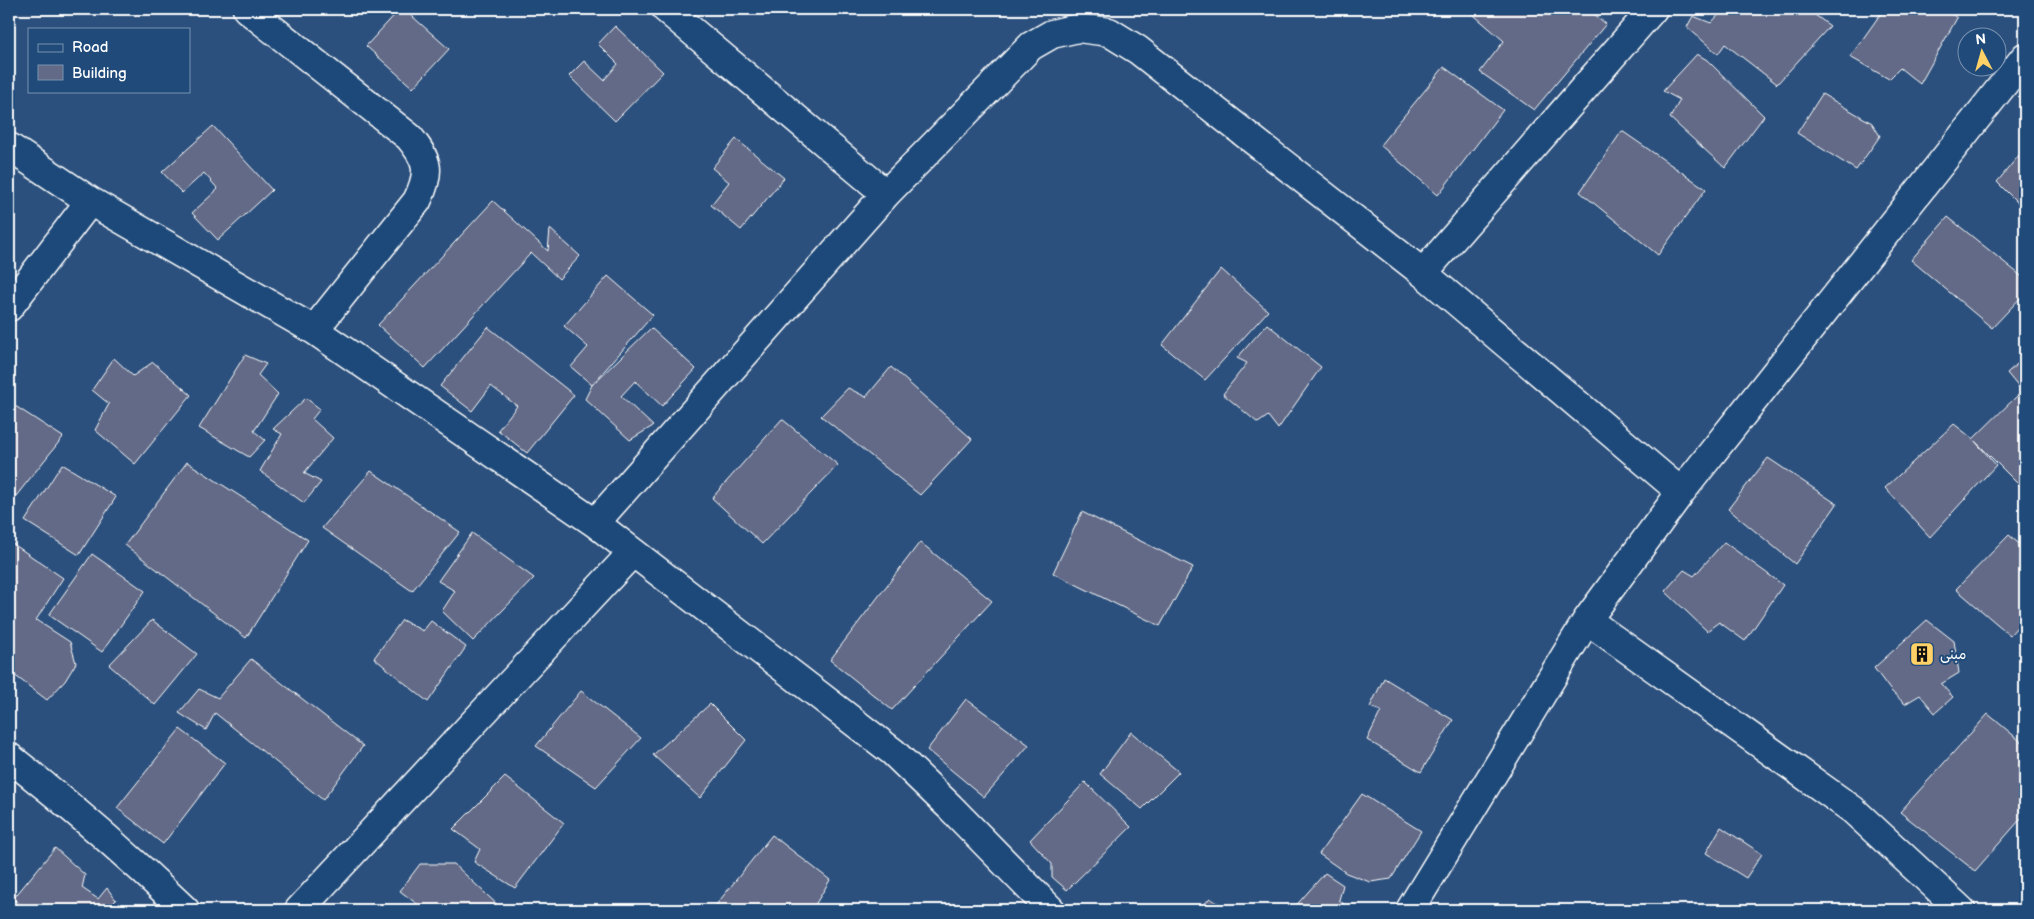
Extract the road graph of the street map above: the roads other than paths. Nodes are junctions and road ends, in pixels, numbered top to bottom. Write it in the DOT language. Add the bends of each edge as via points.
graph roads {
  1 [pos="247,9"];
  2 [pos="666,9"];
  3 [pos="1653,9"];
  4 [pos="2025,57"];
  5 [pos="9,147"];
  6 [pos="886,194"];
  7 [pos="90,201"];
  8 [pos="1423,273"];
  9 [pos="9,307"];
  10 [pos="314,330"];
  11 [pos="1681,492"];
  12 [pos="595,523"];
  13 [pos="632,553"];
  14 [pos="1587,620"];
  15 [pos="9,756"];
  16 [pos="185,910"];
  17 [pos="298,910"];
  18 [pos="1051,910"];
  19 [pos="1410,910"];
  20 [pos="1961,910"];
  1 -- 10 [label="street" via="409,137 422,153 427,169 418,201"];
  2 -- 6 [label="street"];
  3 -- 8 [label="street"];
  4 -- 11 [label="street"];
  5 -- 7 [label="street"];
  6 -- 8 [label="street" via="1031,46 1052,34 1078,28 1109,32 1138,50"];
  6 -- 12 [label="street"];
  7 -- 9 [label="street"];
  7 -- 10 [label="street"];
  8 -- 11 [label="street"];
  10 -- 12 [label="street"];
  11 -- 14 [label="street"];
  12 -- 13 [label="street"];
  13 -- 17 [label="street"];
  13 -- 18 [label="street" via="893,752"];
  14 -- 19 [label="street"];
  14 -- 20 [label="street" via="1853,810"];
  15 -- 16 [label="street" via="61,798"];
}
